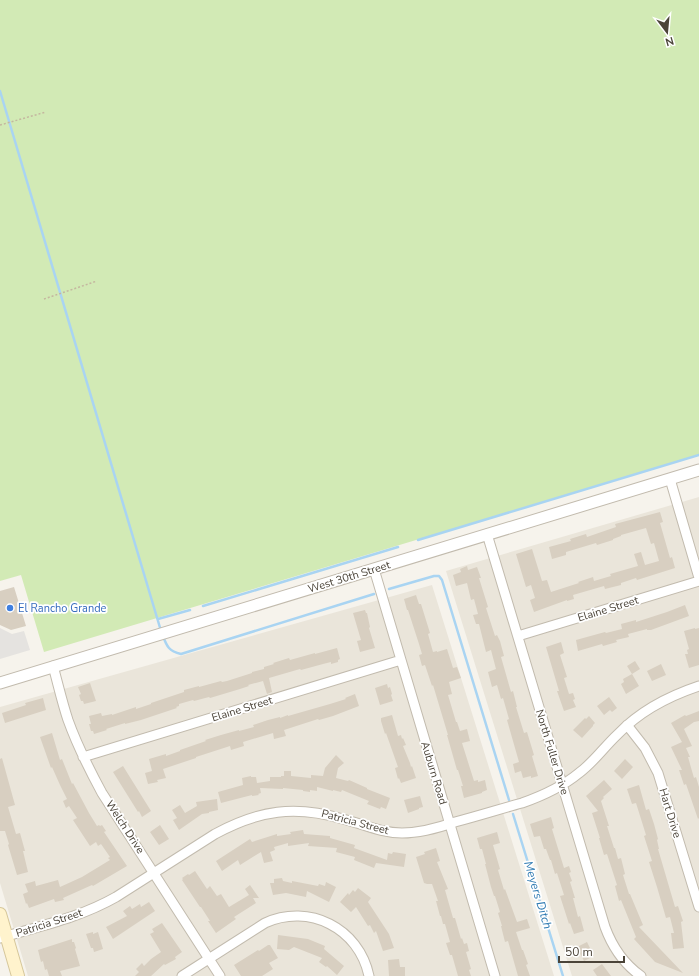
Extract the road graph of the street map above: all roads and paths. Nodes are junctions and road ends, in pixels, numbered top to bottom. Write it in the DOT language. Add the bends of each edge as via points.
graph roads {
  1 [pos="46,112"];
  2 [pos="0,125"];
  3 [pos="97,281"];
  4 [pos="44,299"];
  5 [pos="699,470"];
  6 [pos="670,479"];
  7 [pos="487,534"];
  8 [pos="374,569"];
  9 [pos="699,578"];
  10 [pos="699,581"];
  11 [pos="518,636"];
  12 [pos="401,660"];
  13 [pos="53,666"];
  14 [pos="0,683"];
  15 [pos="699,686"];
  16 [pos="627,725"];
  17 [pos="83,757"];
  18 [pos="562,785"];
  19 [pos="450,824"];
  20 [pos="154,873"];
  21 [pos="699,907"];
  22 [pos="0,914"];
  23 [pos="3,937"];
  24 [pos="209,959"];
  25 [pos="18,976"];
  26 [pos="182,976"];
  27 [pos="220,976"];
  28 [pos="369,976"];
  29 [pos="495,976"];
  30 [pos="641,976"];
  1 -- 2 [label="path"];
  3 -- 4 [label="path"];
  5 -- 6 [label="street, West 30th Street"];
  6 -- 7 [label="street, West 30th Street"];
  6 -- 9 [label="street"];
  7 -- 8 [label="street, West 30th Street"];
  7 -- 11 [label="street, North Fuller Drive"];
  8 -- 12 [label="street, Auburn Road"];
  8 -- 13 [label="street, West 30th Street"];
  10 -- 11 [label="street, Elaine Street"];
  11 -- 18 [label="street, North Fuller Drive"];
  12 -- 17 [label="street, Elaine Street"];
  12 -- 19 [label="street, Auburn Road"];
  13 -- 14 [label="street, West 30th Street"];
  13 -- 17 [label="street, Welch Drive" via="68,720"];
  15 -- 16 [label="street, Patricia Street" via="668,698"];
  16 -- 18 [label="street, Patricia Street" via="583,770"];
  16 -- 21 [label="street, Hart Drive" via="647,752 658,773"];
  17 -- 20 [label="street, Welch Drive" via="102,793"];
  18 -- 19 [label="street, Patricia Street" via="522,803"];
  18 -- 30 [label="street, North Fuller Drive" via="606,931 616,949"];
  19 -- 20 [label="street, Patricia Street" via="425,831 394,833 318,812 295,810 271,813 230,826"];
  19 -- 29 [label="street, Auburn Road"];
  20 -- 23 [label="street, Patricia Street" via="109,901 79,915"];
  20 -- 24 [label="street, Welch Drive"];
  22 -- 23 [label="main road"];
  23 -- 25 [label="main road"];
  24 -- 26 [label="street"];
  24 -- 27 [label="street, Welch Drive"];
  24 -- 28 [label="street" via="268,921 296,915 320,920 347,937 360,954"];
}
